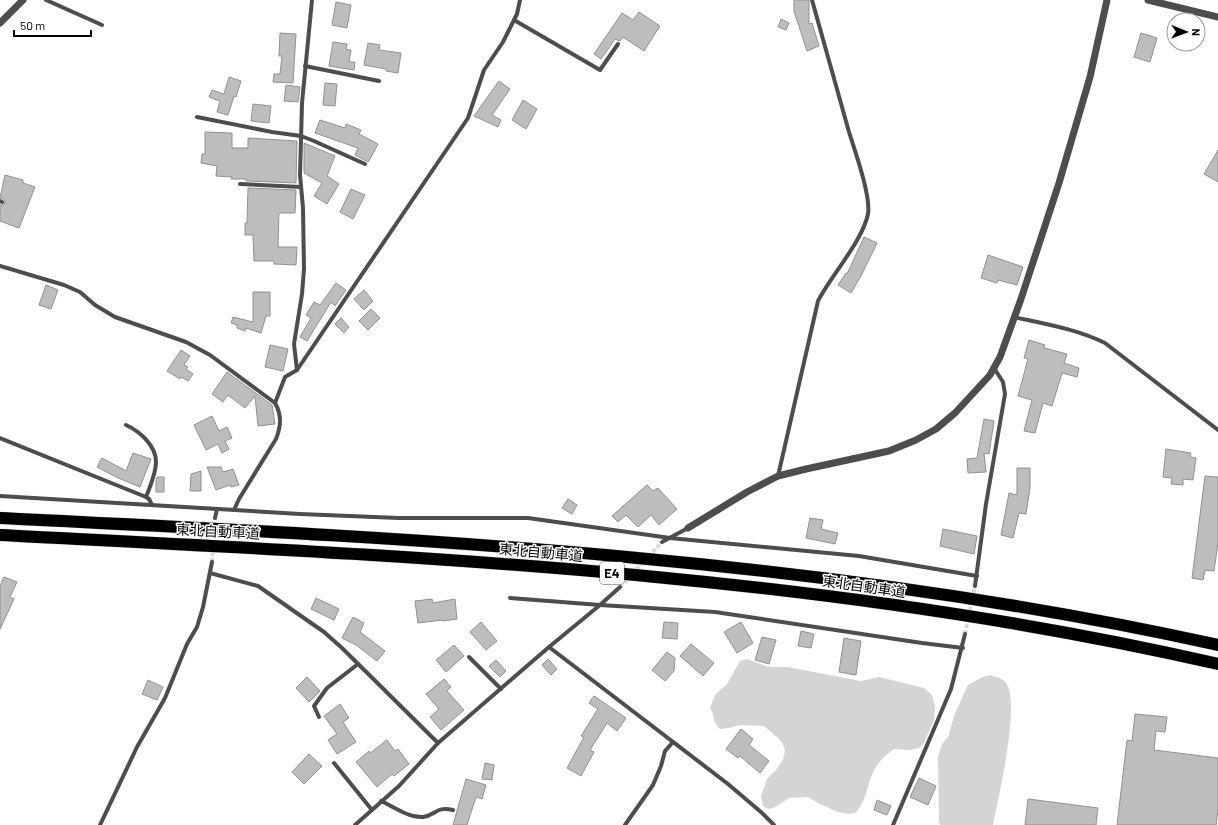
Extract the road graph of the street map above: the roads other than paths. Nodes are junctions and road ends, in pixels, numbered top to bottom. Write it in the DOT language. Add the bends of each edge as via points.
graph roads {
  1 [pos="23,0"];
  2 [pos="46,0"];
  3 [pos="312,0"];
  4 [pos="520,0"];
  5 [pos="812,0"];
  6 [pos="1107,0"];
  7 [pos="1148,0"];
  8 [pos="1218,17"];
  9 [pos="514,20"];
  10 [pos="0,23"];
  11 [pos="102,25"];
  12 [pos="618,44"];
  13 [pos="305,66"];
  14 [pos="379,81"];
  15 [pos="197,117"];
  16 [pos="301,136"];
  17 [pos="365,164"];
  18 [pos="240,184"];
  19 [pos="301,187"];
  20 [pos="0,266"];
  21 [pos="1014,317"];
  22 [pos="994,368"];
  23 [pos="297,370"];
  24 [pos="275,403"];
  25 [pos="126,425"];
  26 [pos="1218,430"];
  27 [pos="0,438"];
  28 [pos="778,476"];
  29 [pos="0,496"];
  30 [pos="146,497"];
  31 [pos="152,505"];
  32 [pos="216,509"];
  33 [pos="234,510"];
  34 [pos="0,518"];
  35 [pos="215,518"];
  36 [pos="688,528"];
  37 [pos="0,535"];
  38 [pos="670,538"];
  39 [pos="662,542"];
  40 [pos="212,562"];
  41 [pos="210,573"];
  42 [pos="977,576"];
  43 [pos="975,586"];
  44 [pos="620,587"];
  45 [pos="510,598"];
  46 [pos="600,605"];
  47 [pos="965,634"];
  48 [pos="1218,645"];
  49 [pos="549,647"];
  50 [pos="963,648"];
  51 [pos="469,657"];
  52 [pos="358,664"];
  53 [pos="1218,664"];
  54 [pos="501,689"];
  55 [pos="319,717"];
  56 [pos="673,742"];
  57 [pos="438,743"];
  58 [pos="334,763"];
  59 [pos="381,801"];
  60 [pos="372,810"];
  61 [pos="453,810"];
  62 [pos="100,825"];
  63 [pos="355,825"];
  64 [pos="625,825"];
  65 [pos="774,825"];
  66 [pos="893,825"];
  1 -- 10 [label="street"];
  2 -- 11 [label="street"];
  3 -- 13 [label="street"];
  4 -- 9 [label="street"];
  5 -- 28 [label="street" via="858,160 868,214 856,242 818,301"];
  6 -- 21 [label="street" via="1090,77 1059,183"];
  7 -- 8 [label="street"];
  9 -- 12 [label="street" via="600,70"];
  9 -- 23 [label="street" via="484,70 468,118"];
  13 -- 14 [label="street"];
  13 -- 16 [label="street"];
  15 -- 16 [label="street"];
  16 -- 17 [label="street"];
  16 -- 19 [label="street"];
  18 -- 19 [label="street"];
  19 -- 23 [label="street" via="304,213 304,269 294,344"];
  20 -- 24 [label="street" via="64,285 80,292 115,317 186,342 210,355"];
  21 -- 22 [label="street"];
  21 -- 26 [label="street" via="1091,335 1105,342"];
  22 -- 28 [label="street" via="955,413 936,429 916,440 889,451"];
  22 -- 42 [label="street" via="1003,382 1005,394 986,504"];
  23 -- 24 [label="street" via="285,377"];
  24 -- 33 [label="street" via="280,413 280,429"];
  25 -- 30 [label="street" via="144,437 153,450 156,461 154,475"];
  27 -- 30 [label="street"];
  28 -- 36 [label="street"];
  29 -- 31 [label="street"];
  30 -- 31 [label="street"];
  31 -- 32 [label="street"];
  32 -- 33 [label="street"];
  32 -- 35 [label="street"];
  33 -- 38 [label="street" via="399,518 528,518"];
  34 -- 48 [label="highway, 東北自動車道 / E4" via="468,543 731,567 957,596 1088,618"];
  36 -- 38 [label="street"];
  37 -- 53 [label="highway, 東北自動車道 / E4" via="366,554 728,584 867,601 1084,635"];
  38 -- 39 [label="street"];
  38 -- 42 [label="street" via="859,556"];
  40 -- 41 [label="street"];
  41 -- 52 [label="street" via="246,582 268,592 324,632"];
  41 -- 62 [label="street" via="197,627 186,644 165,698 137,747"];
  42 -- 43 [label="street"];
  44 -- 46 [label="street"];
  45 -- 46 [label="street"];
  46 -- 49 [label="street"];
  46 -- 50 [label="street" via="715,612"];
  47 -- 50 [label="street"];
  49 -- 54 [label="street"];
  49 -- 56 [label="street"];
  50 -- 66 [label="street" via="951,688"];
  51 -- 54 [label="street"];
  52 -- 55 [label="street" via="327,688 314,706"];
  52 -- 57 [label="street"];
  54 -- 57 [label="street"];
  56 -- 64 [label="street" via="665,751 653,785"];
  56 -- 65 [label="street" via="728,784"];
  57 -- 59 [label="street" via="399,786"];
  58 -- 60 [label="street"];
  59 -- 60 [label="street"];
  59 -- 61 [label="street" via="413,816 424,817 444,808"];
  60 -- 63 [label="street"];
}
